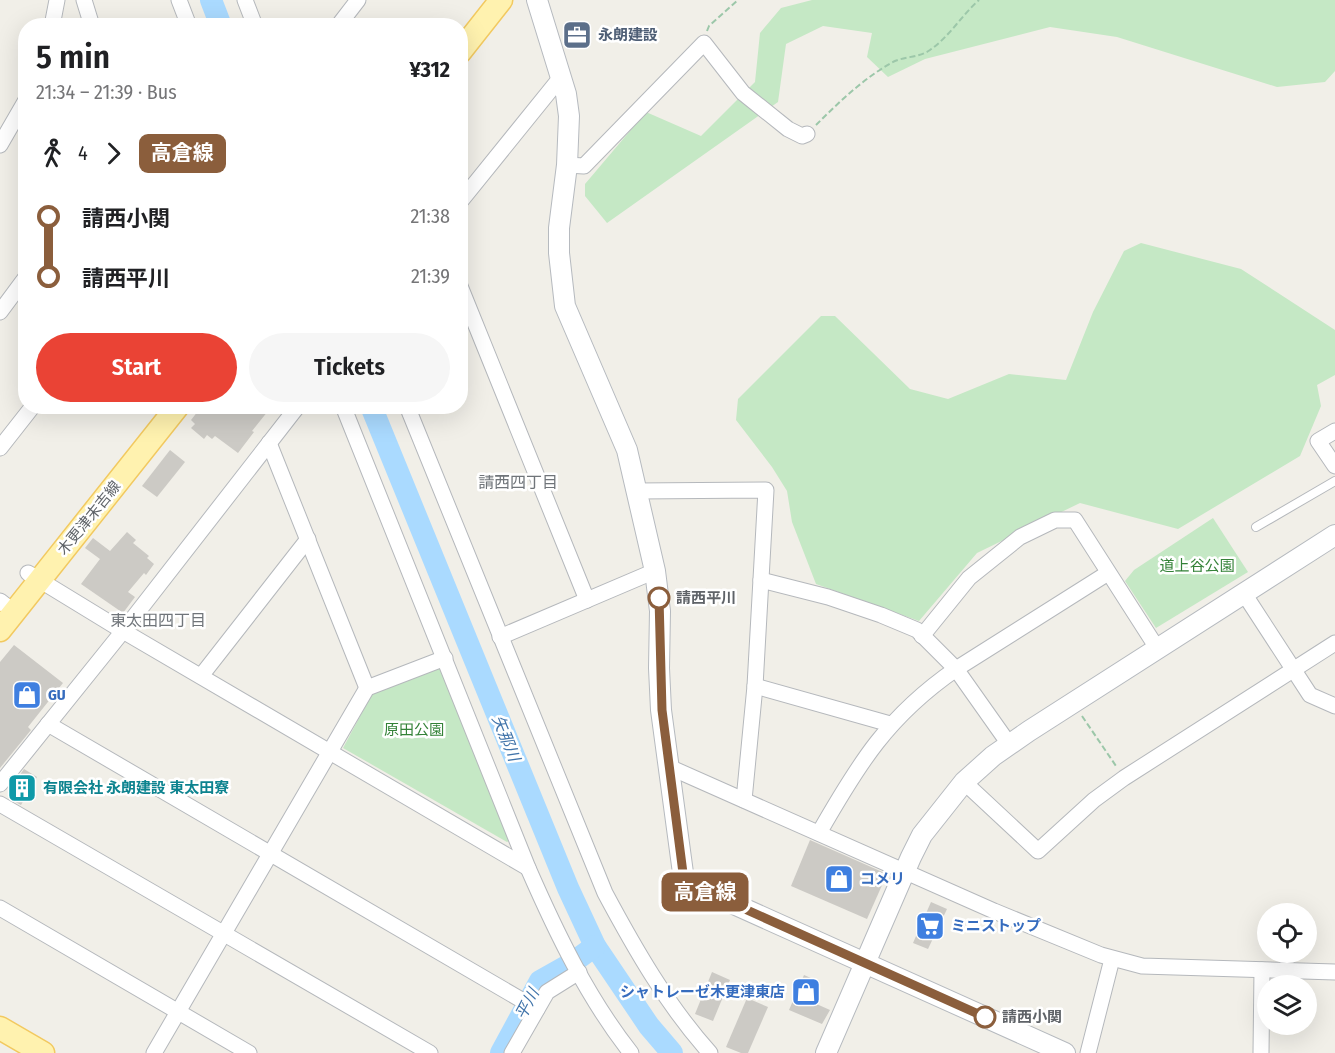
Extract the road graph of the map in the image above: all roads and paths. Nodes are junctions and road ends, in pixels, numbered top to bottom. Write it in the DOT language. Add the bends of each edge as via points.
graph roads {
  1 [pos="57,0"];
  2 [pos="84,0"];
  3 [pos="179,0"];
  4 [pos="245,0"];
  5 [pos="358,0"];
  6 [pos="482,0"];
  7 [pos="501,0"];
  8 [pos="537,0"];
  9 [pos="738,0"];
  10 [pos="979,0"];
  11 [pos="342,13"];
  12 [pos="54,18"];
  13 [pos="90,18"];
  14 [pos="186,18"];
  15 [pos="252,18"];
  16 [pos="467,18"];
  17 [pos="468,42"];
  18 [pos="704,43"];
  19 [pos="561,77"];
  20 [pos="18,114"];
  21 [pos="807,134"];
  22 [pos="0,145"];
  23 [pos="567,165"];
  24 [pos="468,192"];
  25 [pos="18,288"];
  26 [pos="468,306"];
  27 [pos="0,312"];
  28 [pos="27,414"];
  29 [pos="155,414"];
  30 [pos="171,414"];
  31 [pos="292,414"];
  32 [pos="346,414"];
  33 [pos="410,414"];
  34 [pos="1335,431"];
  35 [pos="269,443"];
  36 [pos="0,448"];
  37 [pos="1335,466"];
  38 [pos="1335,481"];
  39 [pos="637,491"];
  40 [pos="1256,527"];
  41 [pos="1335,535"];
  42 [pos="308,539"];
  43 [pos="655,571"];
  44 [pos="1108,573"];
  45 [pos="33,577"];
  46 [pos="761,580"];
  47 [pos="1244,592"];
  48 [pos="587,600"];
  49 [pos="4,606"];
  50 [pos="0,630"];
  51 [pos="123,631"];
  52 [pos="922,636"];
  53 [pos="500,637"];
  54 [pos="1335,643"];
  55 [pos="1157,648"];
  56 [pos="445,658"];
  57 [pos="956,669"];
  58 [pos="1293,669"];
  59 [pos="201,676"];
  60 [pos="755,686"];
  61 [pos="367,688"];
  62 [pos="1073,703"];
  63 [pos="1335,706"];
  64 [pos="48,724"];
  65 [pos="890,724"];
  66 [pos="1009,744"];
  67 [pos="330,752"];
  68 [pos="669,767"];
  69 [pos="1124,778"];
  70 [pos="964,782"];
  71 [pos="0,784"];
  72 [pos="744,800"];
  73 [pos="0,804"];
  74 [pos="819,833"];
  75 [pos="271,854"];
  76 [pos="528,868"];
  77 [pos="905,871"];
  78 [pos="0,908"];
  79 [pos="225,934"];
  80 [pos="1112,958"];
  81 [pos="864,964"];
  82 [pos="575,965"];
  83 [pos="1262,970"];
  84 [pos="1335,972"];
  85 [pos="531,1006"];
  86 [pos="178,1012"];
  87 [pos="0,1028"];
  88 [pos="43,1053"];
  89 [pos="154,1053"];
  90 [pos="249,1053"];
  91 [pos="430,1053"];
  92 [pos="512,1053"];
  93 [pos="631,1053"];
  94 [pos="710,1053"];
  95 [pos="826,1053"];
  96 [pos="1065,1053"];
  97 [pos="1088,1053"];
  98 [pos="1262,1053"];
  1 -- 12 [label="street"];
  2 -- 13 [label="street"];
  3 -- 14 [label="street"];
  4 -- 15 [label="street"];
  5 -- 11 [label="street"];
  6 -- 16 [label="main road"];
  7 -- 17 [label="main road"];
  8 -- 19 [label="street"];
  9 -- 18 [label="path" via="709,26"];
  10 -- 21 [label="path" via="934,47 881,70 846,96"];
  18 -- 21 [label="street" via="743,93 788,129 802,136"];
  18 -- 23 [label="street" via="585,166"];
  19 -- 23 [label="street" via="569,116"];
  19 -- 24 [label="street"];
  20 -- 22 [label="street"];
  23 -- 39 [label="street" via="559,228 565,306 627,450"];
  25 -- 27 [label="street"];
  26 -- 48 [label="street"];
  28 -- 36 [label="street"];
  29 -- 45 [label="main road, 木更津末吉線"];
  30 -- 45 [label="main road, 木更津末吉線"];
  31 -- 35 [label="street"];
  32 -- 56 [label="street"];
  33 -- 53 [label="street"];
  34 -- 37 [label="street" via="1318,441"];
  35 -- 42 [label="street"];
  35 -- 51 [label="street"];
  38 -- 40 [label="lane"];
  39 -- 43 [label="street"];
  39 -- 46 [label="street" via="766,490"];
  41 -- 47 [label="street"];
  42 -- 59 [label="street"];
  42 -- 61 [label="street"];
  43 -- 48 [label="street"];
  43 -- 68 [label="street"];
  44 -- 52 [label="street" via="1075,520 1055,520 1020,537 969,578"];
  44 -- 55 [label="street"];
  44 -- 57 [label="street"];
  45 -- 49 [label="main road, 木更津末吉線"];
  45 -- 51 [label="street"];
  46 -- 52 [label="street" via="881,615 917,630"];
  46 -- 60 [label="street"];
  47 -- 55 [label="street"];
  47 -- 58 [label="street"];
  48 -- 53 [label="street"];
  49 -- 50 [label="main road, 木更津末吉線"];
  51 -- 59 [label="street"];
  51 -- 64 [label="street"];
  52 -- 57 [label="street"];
  53 -- 94 [label="street" via="605,892 658,986"];
  54 -- 58 [label="street"];
  55 -- 62 [label="street"];
  56 -- 61 [label="street"];
  56 -- 76 [label="street"];
  57 -- 65 [label="street"];
  57 -- 66 [label="street"];
  58 -- 63 [label="street" via="1310,695"];
  58 -- 69 [label="street"];
  59 -- 67 [label="street"];
  60 -- 65 [label="street"];
  60 -- 72 [label="street"];
  61 -- 67 [label="street"];
  62 -- 66 [label="street"];
  62 -- 69 [label="path"];
  64 -- 71 [label="street"];
  64 -- 75 [label="street"];
  65 -- 74 [label="street" via="863,759"];
  66 -- 70 [label="street"];
  67 -- 75 [label="street"];
  67 -- 76 [label="street"];
  68 -- 72 [label="street"];
  68 -- 81 [label="street" via="687,883"];
  69 -- 70 [label="street" via="1038,851"];
  70 -- 77 [label="street" via="922,835"];
  72 -- 74 [label="street"];
  73 -- 79 [label="street"];
  74 -- 77 [label="street"];
  75 -- 79 [label="street"];
  75 -- 85 [label="street"];
  76 -- 82 [label="street"];
  77 -- 80 [label="street"];
  77 -- 81 [label="street"];
  78 -- 86 [label="street"];
  79 -- 86 [label="street"];
  79 -- 91 [label="street"];
  80 -- 83 [label="street" via="1143,966"];
  80 -- 97 [label="street"];
  81 -- 95 [label="street"];
  81 -- 96 [label="street"];
  82 -- 85 [label="street"];
  82 -- 93 [label="street"];
  83 -- 84 [label="street"];
  83 -- 98 [label="street"];
  85 -- 92 [label="street"];
  86 -- 89 [label="street"];
  86 -- 90 [label="street"];
  87 -- 88 [label="main road"];
}
